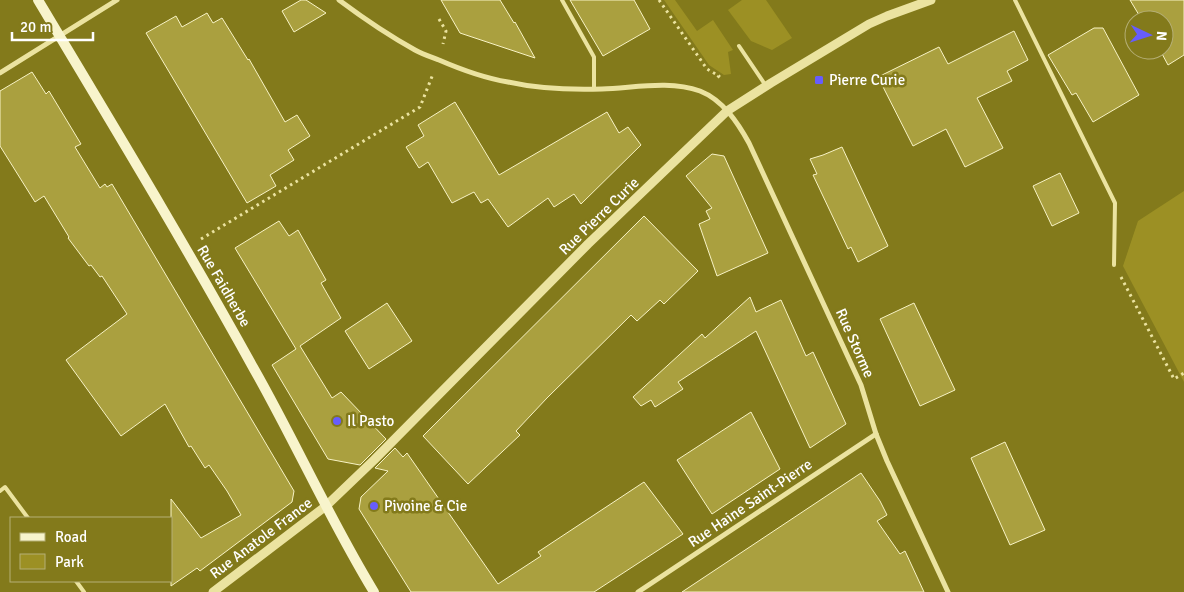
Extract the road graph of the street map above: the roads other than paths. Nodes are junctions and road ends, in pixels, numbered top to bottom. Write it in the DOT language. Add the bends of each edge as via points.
graph roads {
  1 [pos="38,0"];
  2 [pos="117,0"];
  3 [pos="338,0"];
  4 [pos="562,0"];
  5 [pos="931,0"];
  6 [pos="1015,0"];
  7 [pos="59,36"];
  8 [pos="739,46"];
  9 [pos="0,72"];
  10 [pos="766,86"];
  11 [pos="594,89"];
  12 [pos="727,111"];
  13 [pos="1114,264"];
  14 [pos="876,434"];
  15 [pos="0,491"];
  16 [pos="326,506"];
  17 [pos="27,517"];
  18 [pos="213,592"];
  19 [pos="374,592"];
  20 [pos="638,592"];
  21 [pos="948,592"];
  1 -- 7 [label="main road, Rue Faidherbe"];
  2 -- 7 [label="street"];
  3 -- 11 [label="street, Rue Storme" via="416,51 469,73 540,88"];
  4 -- 11 [label="lane" via="594,57"];
  5 -- 10 [label="street, Rue Pierre Curie" via="869,24"];
  6 -- 13 [label="lane" via="1115,203"];
  7 -- 9 [label="street"];
  7 -- 16 [label="main road, Rue Faidherbe" via="255,370"];
  8 -- 10 [label="lane"];
  10 -- 12 [label="street, Rue Pierre Curie"];
  11 -- 12 [label="street, Rue Storme" via="686,87 708,95"];
  12 -- 14 [label="street, Rue Storme" via="749,142 861,385"];
  12 -- 16 [label="street, Rue Pierre Curie" via="588,244"];
  14 -- 20 [label="street, Rue Haine Saint-Pierre"];
  14 -- 21 [label="street, Rue Storme"];
  15 -- 17 [label="lane" via="5,488"];
  16 -- 18 [label="street, Rue Anatole France"];
  16 -- 19 [label="main road, Rue Faidherbe"];
}
